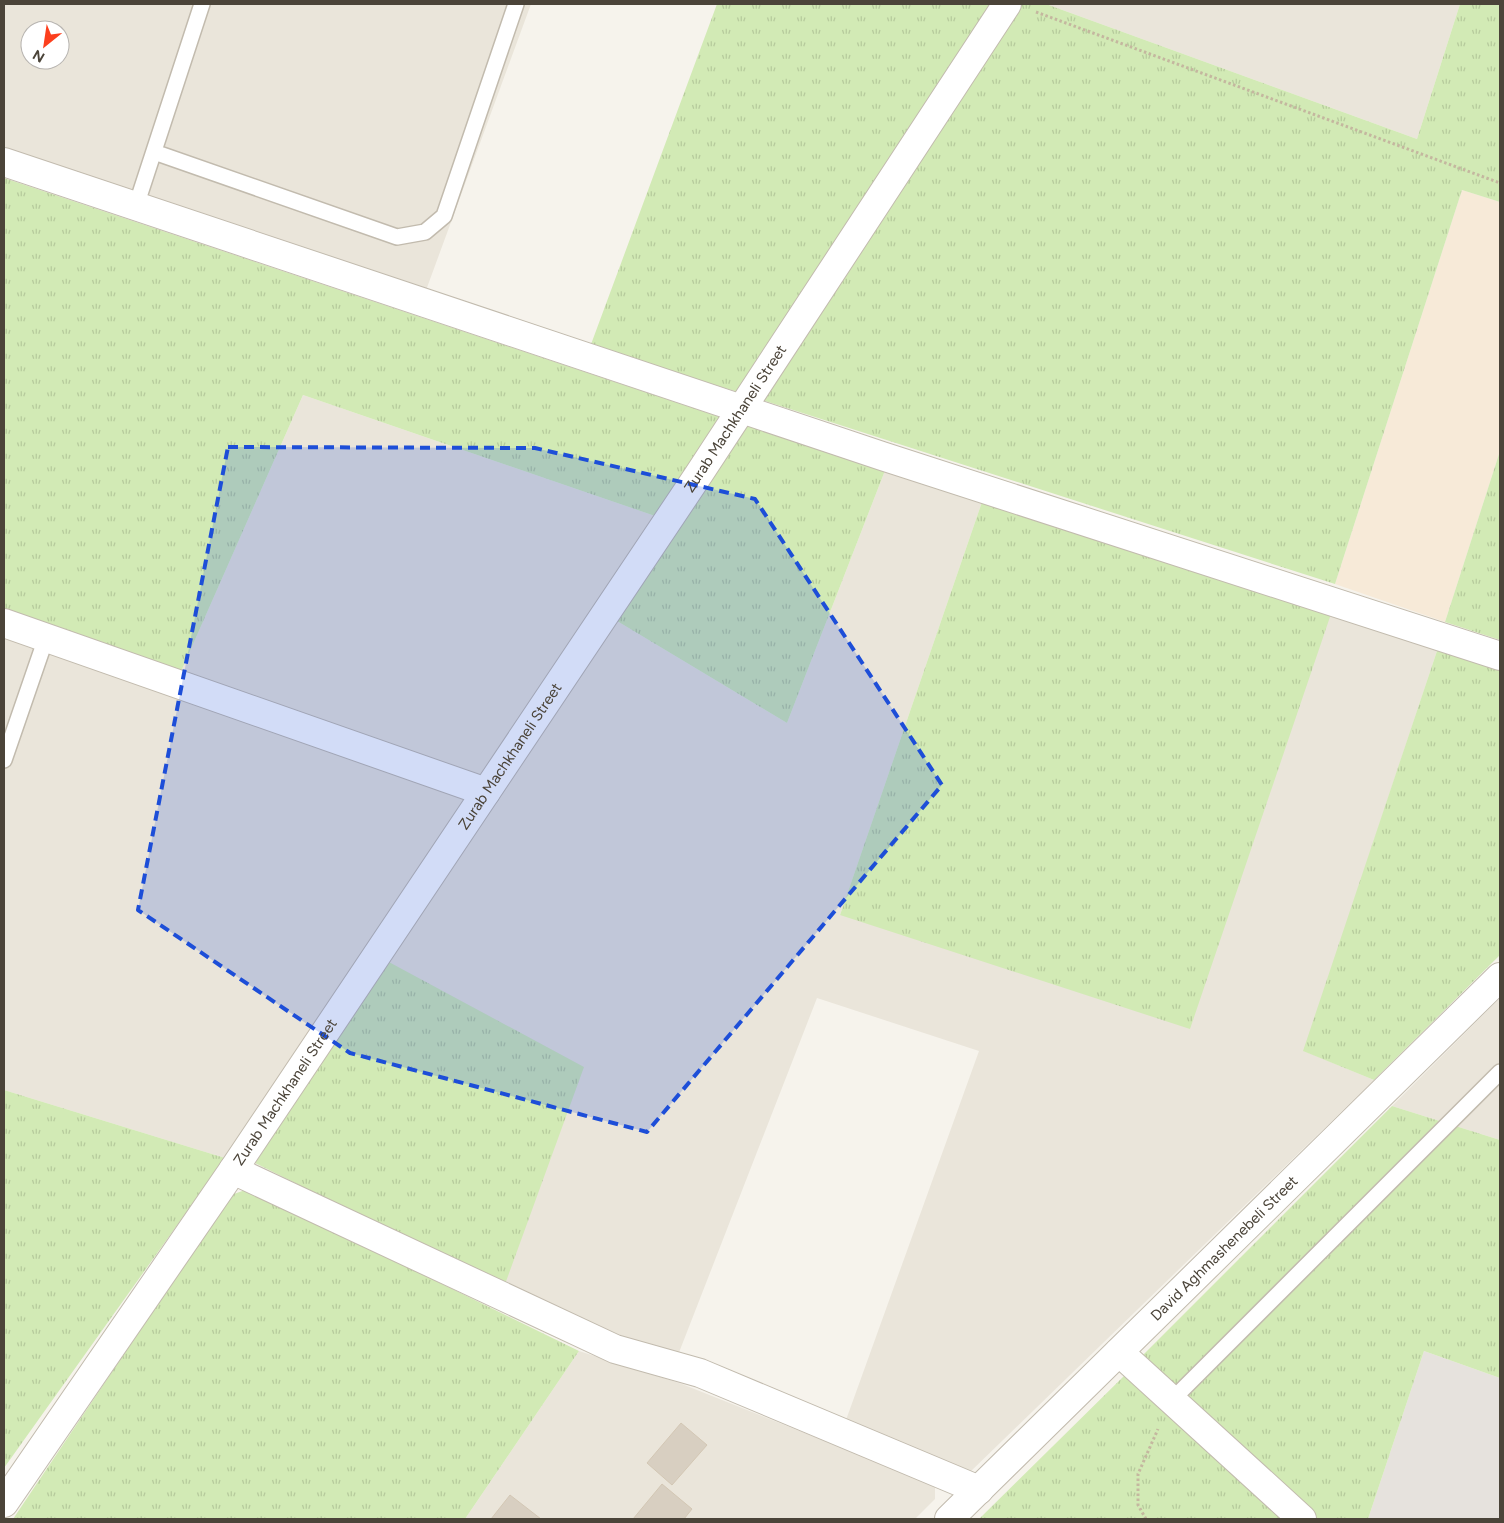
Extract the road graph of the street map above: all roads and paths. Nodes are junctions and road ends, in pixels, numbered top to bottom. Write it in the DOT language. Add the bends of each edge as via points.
graph roads {
  1 [pos="202,4"];
  2 [pos="516,4"];
  3 [pos="1007,4"];
  4 [pos="1033,11"];
  5 [pos="154,152"];
  6 [pos="4,162"];
  7 [pos="1500,183"];
  8 [pos="136,206"];
  9 [pos="742,408"];
  10 [pos="4,623"];
  11 [pos="46,638"];
  12 [pos="1500,656"];
  13 [pos="4,760"];
  14 [pos="486,792"];
  15 [pos="1500,977"];
  16 [pos="1500,1072"];
  17 [pos="234,1170"];
  18 [pos="1118,1352"];
  19 [pos="1171,1401"];
  20 [pos="978,1490"];
  21 [pos="4,1502"];
  22 [pos="949,1519"];
  23 [pos="1146,1519"];
  24 [pos="1302,1519"];
  1 -- 5 [label="lane"];
  2 -- 5 [label="lane" via="444,216 424,232 397,237"];
  3 -- 9 [label="street, Zurab Machkhaneli Street"];
  4 -- 7 [label="path"];
  5 -- 8 [label="lane"];
  6 -- 8 [label="street"];
  8 -- 9 [label="street"];
  9 -- 12 [label="street"];
  9 -- 14 [label="street, Zurab Machkhaneli Street"];
  10 -- 11 [label="street"];
  11 -- 13 [label="lane"];
  11 -- 14 [label="street"];
  14 -- 17 [label="street, Zurab Machkhaneli Street"];
  15 -- 18 [label="street, David Aghmashenebeli Street"];
  16 -- 19 [label="lane"];
  17 -- 20 [label="street" via="615,1349 700,1372"];
  17 -- 21 [label="street, Zurab Machkhaneli Street"];
  18 -- 19 [label="street"];
  18 -- 20 [label="street, David Aghmashenebeli Street"];
  19 -- 23 [label="path" via="1138,1474 1138,1505"];
  19 -- 24 [label="street"];
  20 -- 22 [label="street, David Aghmashenebeli Street"];
}
